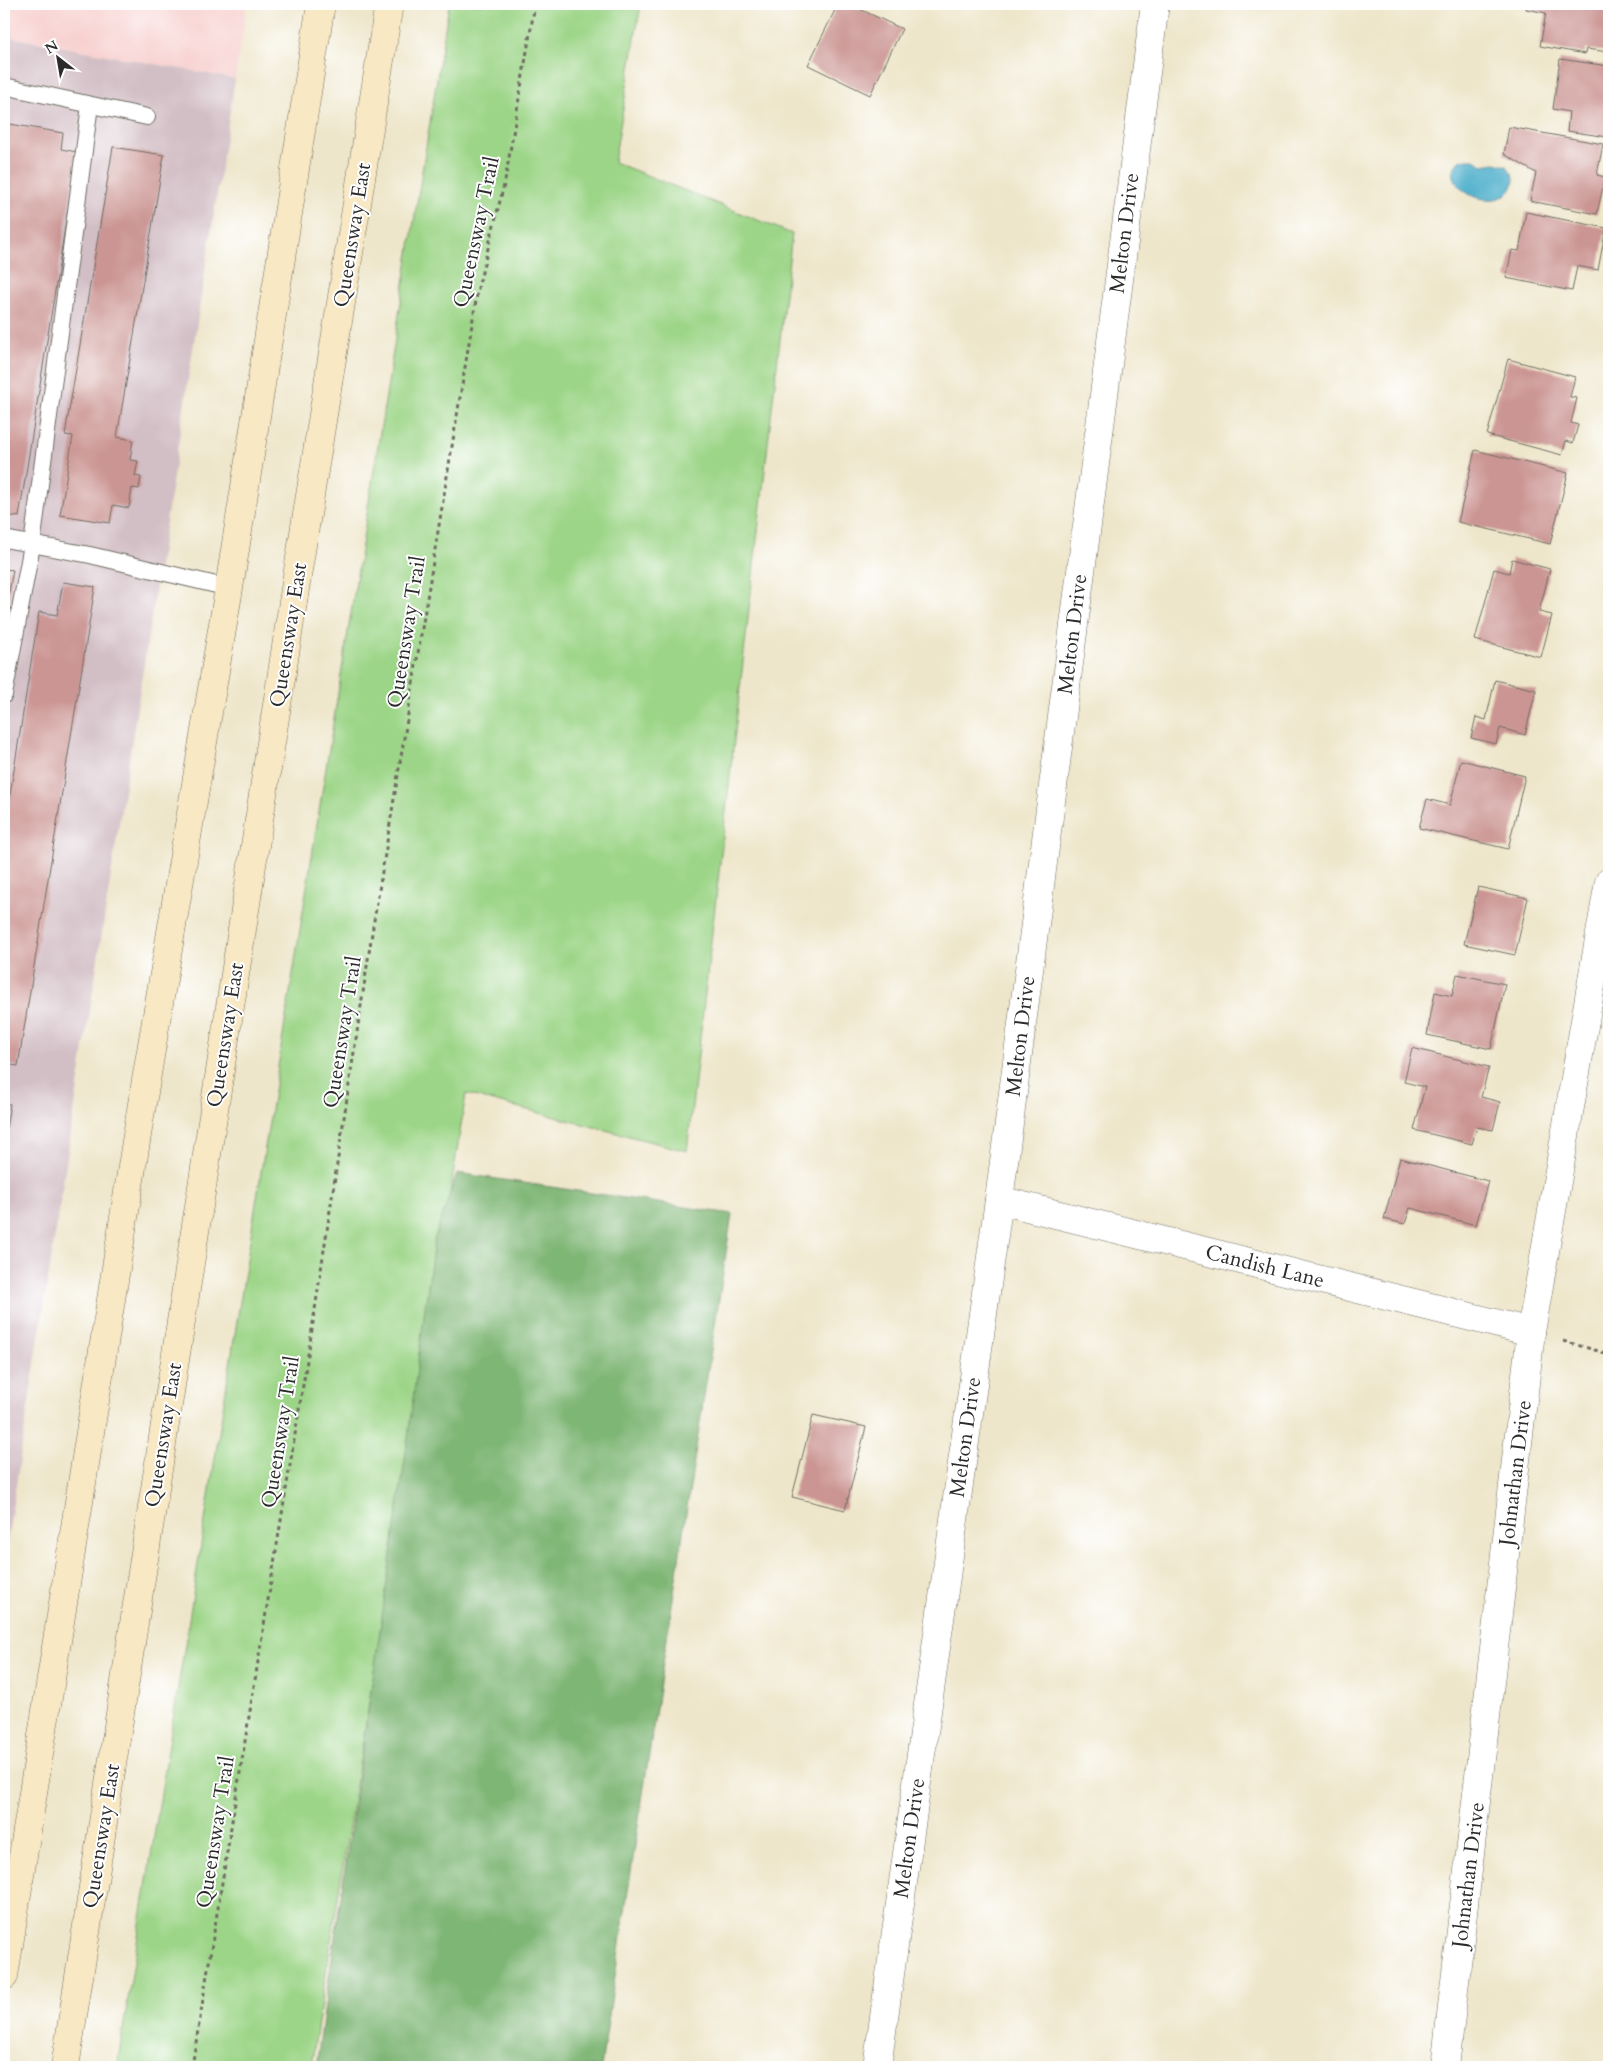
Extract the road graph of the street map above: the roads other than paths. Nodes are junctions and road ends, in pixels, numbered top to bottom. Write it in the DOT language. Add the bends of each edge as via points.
graph roads {
  1 [pos="321,4"];
  2 [pos="389,4"];
  3 [pos="1155,4"];
  4 [pos="4,86"];
  5 [pos="90,105"];
  6 [pos="147,117"];
  7 [pos="4,539"];
  8 [pos="32,545"];
  9 [pos="229,588"];
  10 [pos="4,695"];
  11 [pos="1609,882"];
  12 [pos="999,1200"];
  13 [pos="1531,1332"];
  14 [pos="4,1976"];
  15 [pos="66,2067"];
  16 [pos="877,2067"];
  17 [pos="1445,2067"];
  1 -- 9 [label="main road"];
  2 -- 15 [label="main road, Queensway East"];
  3 -- 12 [label="street, Melton Drive"];
  4 -- 5 [label="lane"];
  5 -- 6 [label="lane"];
  5 -- 8 [label="lane"];
  7 -- 8 [label="lane"];
  8 -- 9 [label="lane" via="90,555"];
  8 -- 10 [label="lane"];
  9 -- 14 [label="main road" via="141,1110"];
  11 -- 13 [label="street, Johnathan Drive"];
  12 -- 13 [label="street, Candish Lane"];
  12 -- 16 [label="street, Melton Drive"];
  13 -- 17 [label="street, Johnathan Drive"];
}
